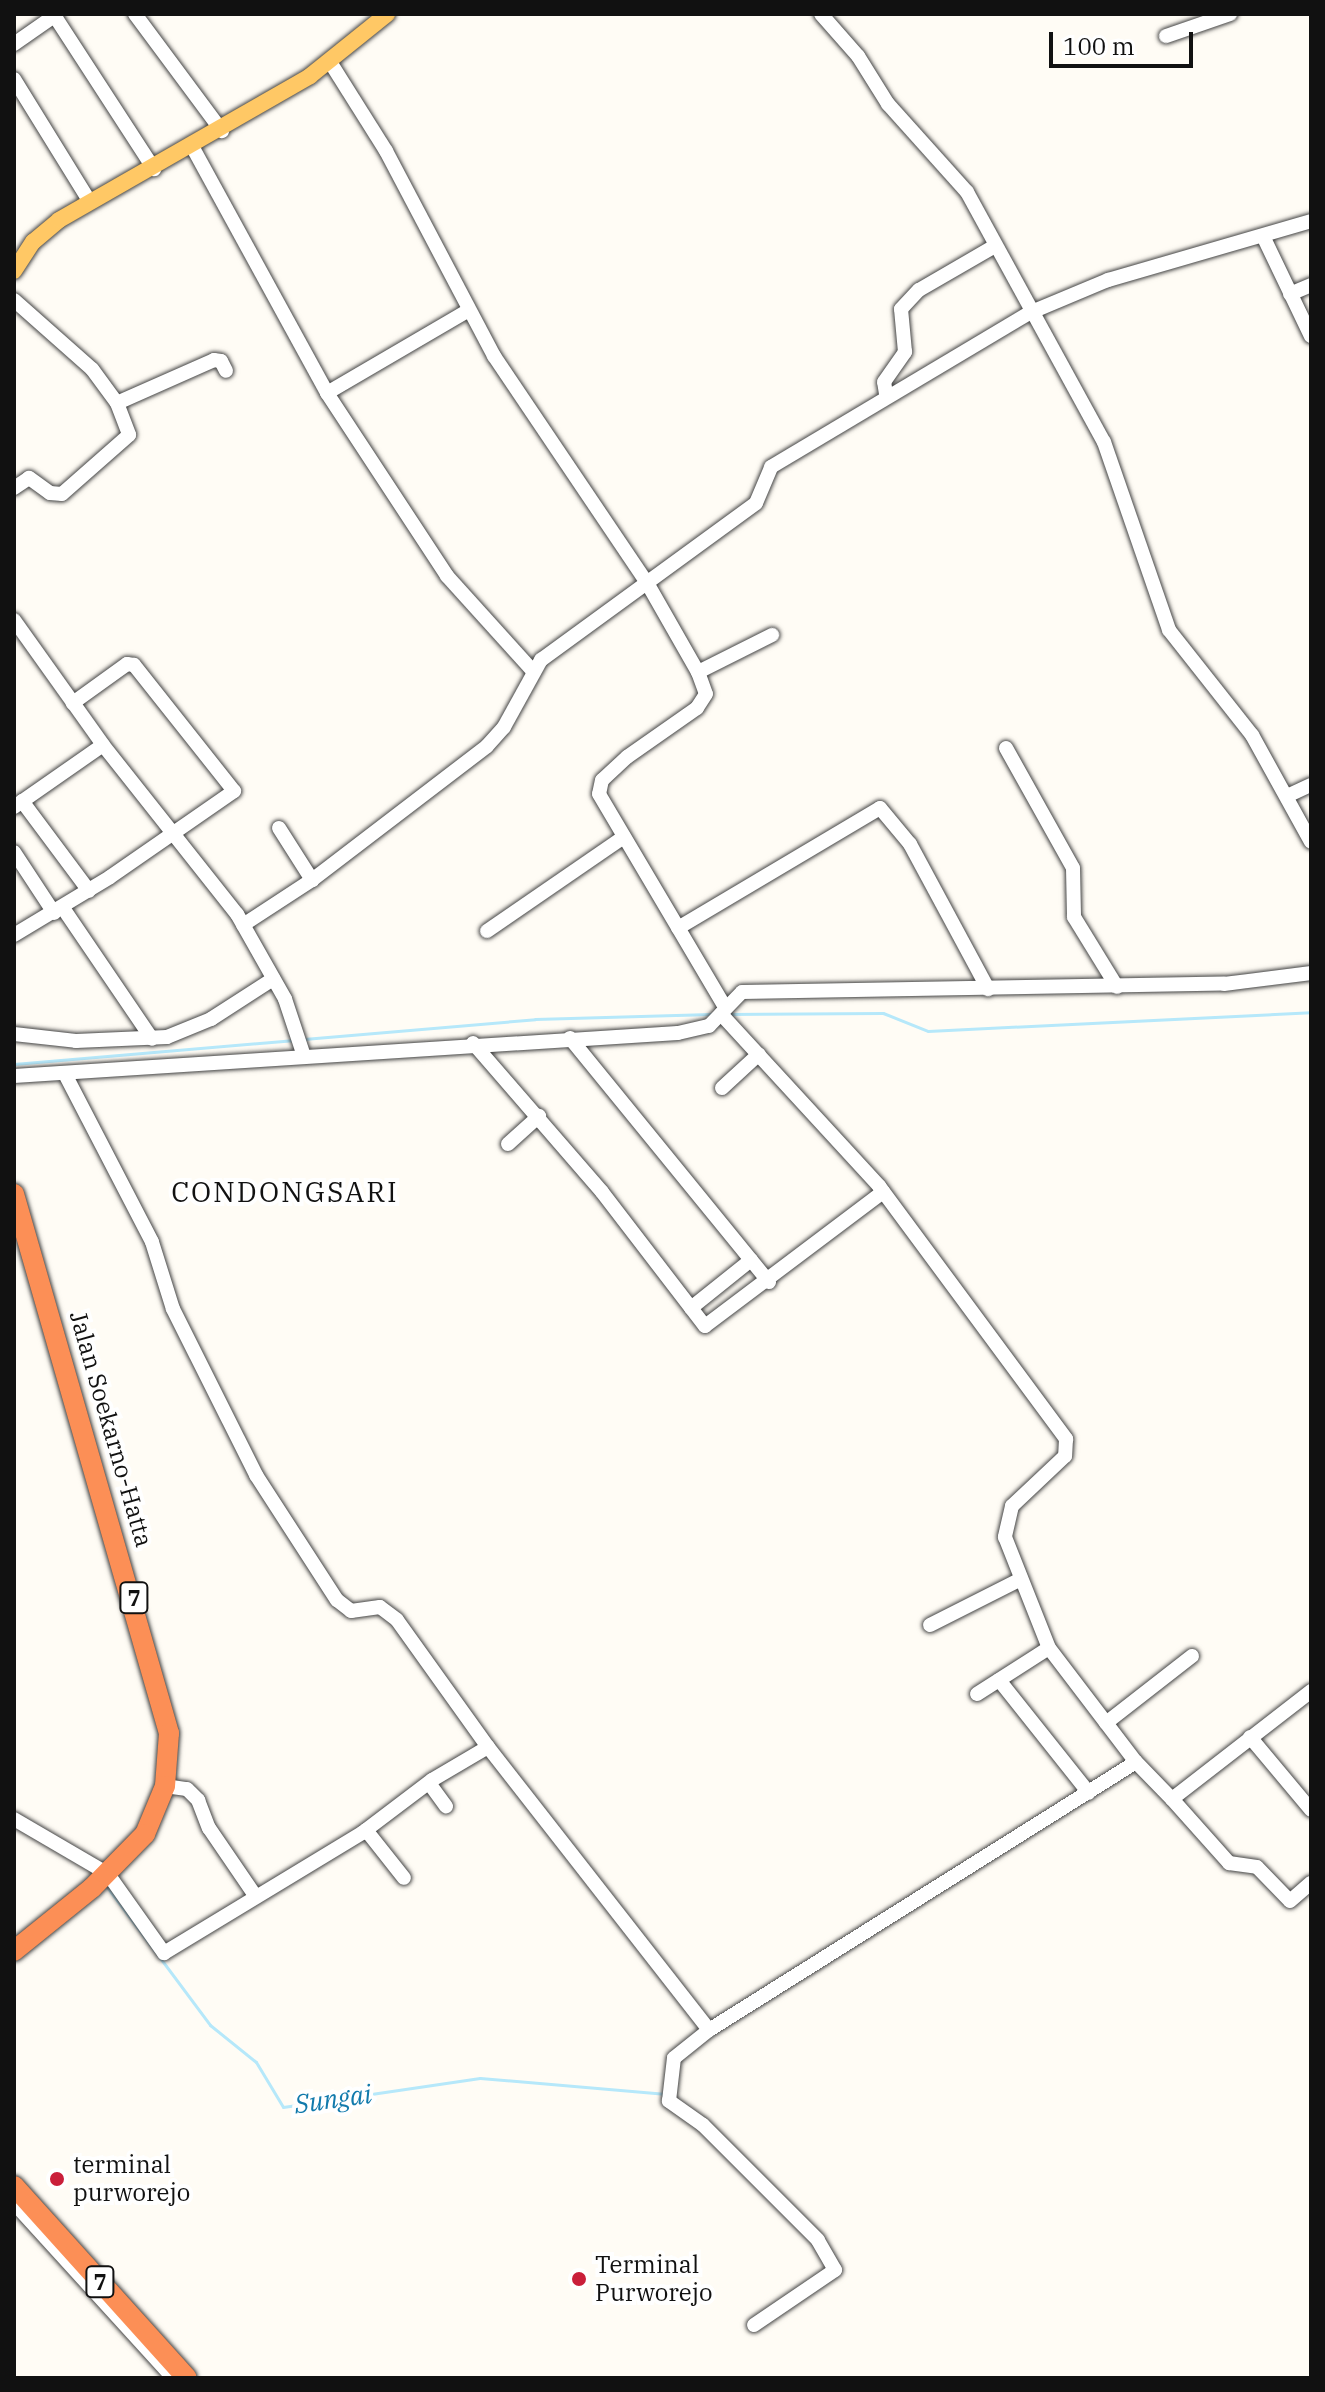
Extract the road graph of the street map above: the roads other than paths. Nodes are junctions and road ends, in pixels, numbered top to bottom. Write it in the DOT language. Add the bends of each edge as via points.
graph roads {
  1 [pos="135,14"];
  2 [pos="387,14"];
  3 [pos="821,14"];
  4 [pos="1230,14"];
  5 [pos="55,15"];
  6 [pos="1206,18"];
  7 [pos="1166,36"];
  8 [pos="14,44"];
  9 [pos="330,62"];
  10 [pos="14,79"];
  11 [pos="222,131"];
  12 [pos="193,148"];
  13 [pos="154,169"];
  14 [pos="90,202"];
  15 [pos="1311,221"];
  16 [pos="1263,236"];
  17 [pos="995,246"];
  18 [pos="14,271"];
  19 [pos="1311,285"];
  20 [pos="1290,294"];
  21 [pos="14,300"];
  22 [pos="469,310"];
  23 [pos="1029,313"];
  24 [pos="1311,336"];
  25 [pos="226,371"];
  26 [pos="327,393"];
  27 [pos="886,394"];
  28 [pos="117,403"];
  29 [pos="14,488"];
  30 [pos="646,581"];
  31 [pos="14,620"];
  32 [pos="772,635"];
  33 [pos="19,639"];
  34 [pos="532,670"];
  35 [pos="698,672"];
  36 [pos="73,703"];
  37 [pos="103,745"];
  38 [pos="1006,748"];
  39 [pos="1311,785"];
  40 [pos="1287,796"];
  41 [pos="18,804"];
  42 [pos="279,828"];
  43 [pos="172,832"];
  44 [pos="624,837"];
  45 [pos="1311,842"];
  46 [pos="14,852"];
  47 [pos="312,880"];
  48 [pos="89,891"];
  49 [pos="58,910"];
  50 [pos="243,925"];
  51 [pos="678,928"];
  52 [pos="487,931"];
  53 [pos="14,935"];
  54 [pos="1311,973"];
  55 [pos="273,979"];
  56 [pos="1117,987"];
  57 [pos="988,989"];
  58 [pos="723,1010"];
  59 [pos="14,1034"];
  60 [pos="570,1038"];
  61 [pos="152,1039"];
  62 [pos="473,1043"];
  63 [pos="759,1054"];
  64 [pos="304,1056"];
  65 [pos="65,1074"];
  66 [pos="14,1076"];
  67 [pos="722,1088"];
  68 [pos="539,1116"];
  69 [pos="508,1144"];
  70 [pos="883,1192"];
  71 [pos="14,1194"];
  72 [pos="751,1260"];
  73 [pos="769,1282"];
  74 [pos="691,1308"];
  75 [pos="1021,1579"];
  76 [pos="930,1625"];
  77 [pos="1049,1648"];
  78 [pos="1192,1656"];
  79 [pos="999,1680"];
  80 [pos="1311,1691"];
  81 [pos="977,1694"];
  82 [pos="1106,1723"];
  83 [pos="1250,1737"];
  84 [pos="488,1747"];
  85 [pos="1136,1762"];
  86 [pos="429,1783"];
  87 [pos="165,1786"];
  88 [pos="1089,1793"];
  89 [pos="1172,1799"];
  90 [pos="446,1806"];
  91 [pos="1311,1810"];
  92 [pos="14,1819"];
  93 [pos="366,1830"];
  94 [pos="108,1874"];
  95 [pos="404,1878"];
  96 [pos="1311,1883"];
  97 [pos="256,1897"];
  98 [pos="14,1951"];
  99 [pos="709,2030"];
  100 [pos="14,2186"];
  101 [pos="14,2203"];
  102 [pos="754,2325"];
  103 [pos="173,2378"];
  104 [pos="187,2378"];
  1 -- 11 [label="street"];
  2 -- 9 [label="main road"];
  3 -- 17 [label="street" via="858,56 888,104 952,173"];
  4 -- 6 [label="street"];
  5 -- 8 [label="street"];
  5 -- 13 [label="street"];
  6 -- 7 [label="street"];
  9 -- 11 [label="main road"];
  9 -- 22 [label="street" via="386,151"];
  10 -- 14 [label="street"];
  11 -- 12 [label="main road"];
  12 -- 13 [label="main road"];
  12 -- 26 [label="street"];
  13 -- 14 [label="main road"];
  14 -- 18 [label="main road" via="46,230"];
  15 -- 16 [label="street"];
  16 -- 20 [label="street"];
  16 -- 23 [label="street" via="1108,280"];
  17 -- 23 [label="street"];
  17 -- 27 [label="street" via="919,290 901,309 905,352 884,382"];
  19 -- 20 [label="street"];
  20 -- 24 [label="street"];
  21 -- 28 [label="street" via="72,348"];
  22 -- 26 [label="street"];
  22 -- 30 [label="street" via="538,427"];
  23 -- 27 [label="street"];
  23 -- 40 [label="street" via="1104,442 1140,556 1174,639 1252,735"];
  25 -- 28 [label="street" via="214,360"];
  26 -- 34 [label="street" via="447,576"];
  27 -- 30 [label="street" via="771,467 756,503"];
  28 -- 29 [label="street" via="128,427 127,440 66,492 54,494 25,478"];
  30 -- 34 [label="street"];
  30 -- 35 [label="street"];
  31 -- 33 [label="street"];
  32 -- 35 [label="street"];
  33 -- 36 [label="street"];
  34 -- 47 [label="street" via="504,727 487,746"];
  35 -- 44 [label="street" via="706,694 697,708 627,757 599,786"];
  36 -- 37 [label="street"];
  36 -- 43 [label="street" via="131,663 234,786 230,796"];
  37 -- 41 [label="street"];
  37 -- 43 [label="street"];
  38 -- 56 [label="street" via="1073,868 1074,917"];
  39 -- 40 [label="street"];
  40 -- 45 [label="street"];
  41 -- 48 [label="street"];
  42 -- 47 [label="street"];
  43 -- 48 [label="street"];
  43 -- 50 [label="street"];
  44 -- 51 [label="street"];
  44 -- 52 [label="street"];
  46 -- 49 [label="street"];
  47 -- 50 [label="street"];
  48 -- 49 [label="street"];
  49 -- 53 [label="street"];
  49 -- 61 [label="street"];
  50 -- 55 [label="street"];
  51 -- 57 [label="street" via="880,808 910,844"];
  51 -- 58 [label="street"];
  54 -- 56 [label="street" via="1224,984"];
  55 -- 61 [label="street" via="190,1029"];
  55 -- 64 [label="street"];
  56 -- 57 [label="street"];
  57 -- 58 [label="street" via="742,992"];
  58 -- 60 [label="street" via="709,1026 678,1033"];
  58 -- 63 [label="street"];
  59 -- 61 [label="street" via="76,1041"];
  60 -- 62 [label="street"];
  60 -- 72 [label="street"];
  62 -- 64 [label="street"];
  62 -- 68 [label="street"];
  63 -- 67 [label="street"];
  63 -- 70 [label="street"];
  64 -- 65 [label="street"];
  65 -- 66 [label="street"];
  65 -- 84 [label="street" via="152,1242 173,1309 256,1475 337,1600 351,1611 387,1610"];
  68 -- 69 [label="street"];
  68 -- 74 [label="street"];
  70 -- 73 [label="street"];
  70 -- 75 [label="street" via="1066,1439 1065,1456 1006,1516 1005,1537"];
  71 -- 87 [label="highway, Jalan Soekarno-Hatta / 7" via="164,1700 169,1733"];
  72 -- 73 [label="street"];
  72 -- 74 [label="street"];
  73 -- 74 [label="street" via="707,1327"];
  75 -- 76 [label="street"];
  75 -- 77 [label="street"];
  77 -- 79 [label="street"];
  77 -- 82 [label="street"];
  78 -- 82 [label="street"];
  79 -- 81 [label="street"];
  79 -- 88 [label="street"];
  80 -- 83 [label="street"];
  82 -- 85 [label="street"];
  83 -- 89 [label="street"];
  83 -- 91 [label="street"];
  84 -- 86 [label="street"];
  84 -- 99 [label="street"];
  85 -- 88 [label="street"];
  85 -- 89 [label="street"];
  86 -- 90 [label="street"];
  86 -- 93 [label="street"];
  87 -- 94 [label="highway, Jalan Soekarno-Hatta / 7" via="145,1834"];
  87 -- 97 [label="street" via="187,1789 198,1800 209,1828"];
  88 -- 99 [label="street"];
  89 -- 96 [label="street" via="1229,1863 1257,1867 1290,1901"];
  92 -- 94 [label="street"];
  93 -- 95 [label="street"];
  93 -- 97 [label="street"];
  94 -- 97 [label="street" via="162,1953"];
  94 -- 98 [label="highway, Jalan Soekarno-Hatta / 7"];
  99 -- 102 [label="street" via="674,2058 669,2101 703,2125 818,2240 835,2270"];
  100 -- 104 [label="highway, 7"];
  101 -- 103 [label="street"];
}
